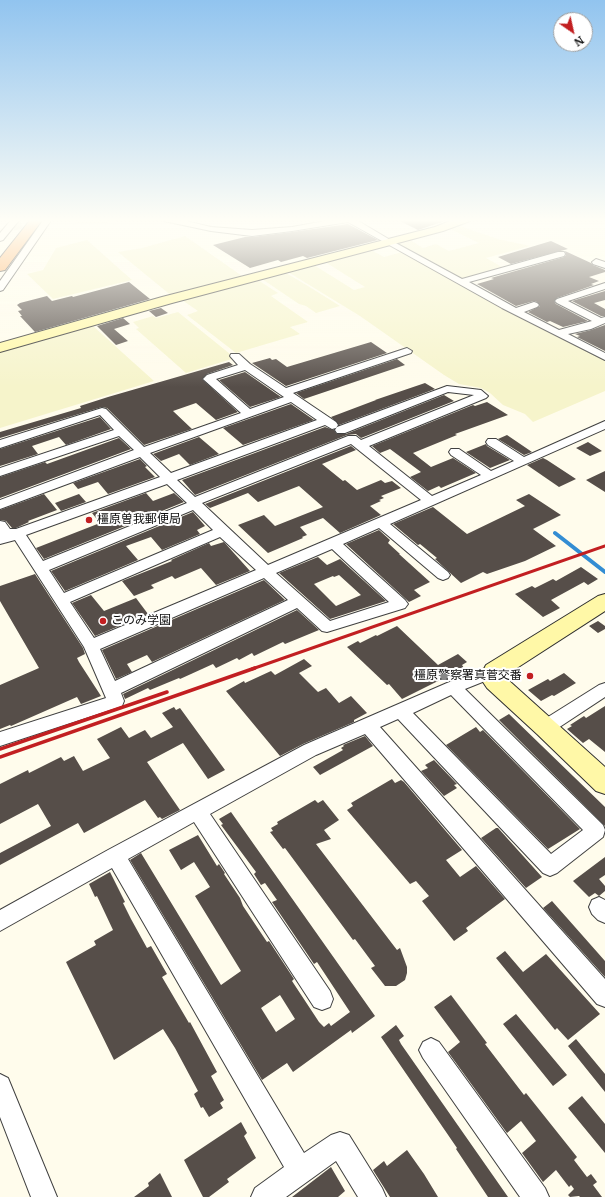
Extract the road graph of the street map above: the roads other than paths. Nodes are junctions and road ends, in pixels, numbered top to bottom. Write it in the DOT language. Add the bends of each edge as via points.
graph roads {
  1 [pos="10,275"];
  2 [pos="263,275"];
  3 [pos="447,275"];
  4 [pos="486,275"];
  5 [pos="460,282"];
  6 [pos="605,286"];
  7 [pos="0,288"];
  8 [pos="534,305"];
  9 [pos="516,311"];
  10 [pos="603,321"];
  11 [pos="557,333"];
  12 [pos="0,348"];
  13 [pos="407,351"];
  14 [pos="235,356"];
  15 [pos="605,357"];
  16 [pos="246,366"];
  17 [pos="289,395"];
  18 [pos="249,414"];
  19 [pos="326,421"];
  20 [pos="605,425"];
  21 [pos="342,430"];
  22 [pos="120,431"];
  23 [pos="356,442"];
  24 [pos="492,442"];
  25 [pos="0,444"];
  26 [pos="141,452"];
  27 [pos="455,452"];
  28 [pos="523,462"];
  29 [pos="0,472"];
  30 [pos="490,476"];
  31 [pos="168,478"];
  32 [pos="430,501"];
  33 [pos="194,503"];
  34 [pos="0,505"];
  35 [pos="380,522"];
  36 [pos="0,525"];
  37 [pos="222,531"];
  38 [pos="18,534"];
  39 [pos="0,540"];
  40 [pos="334,543"];
  41 [pos="40,568"];
  42 [pos="267,571"];
  43 [pos="444,575"];
  44 [pos="61,600"];
  45 [pos="299,602"];
  46 [pos="604,603"];
  47 [pos="91,646"];
  48 [pos="494,671"];
  49 [pos="454,687"];
  50 [pos="605,689"];
  51 [pos="112,690"];
  52 [pos="401,711"];
  53 [pos="368,725"];
  54 [pos="546,727"];
  55 [pos="0,739"];
  56 [pos="605,783"];
  57 [pos="198,812"];
  58 [pos="115,856"];
  59 [pos="0,921"];
  60 [pos="605,996"];
  61 [pos="322,999"];
  62 [pos="431,1050"];
  63 [pos="0,1086"];
  64 [pos="300,1171"];
  65 [pos="44,1197"];
  66 [pos="264,1197"];
  67 [pos="373,1197"];
  68 [pos="536,1197"];
  1 -- 7 [label="street"];
  2 -- 12 [label="street"];
  3 -- 5 [label="street"];
  4 -- 5 [label="street"];
  5 -- 9 [label="street"];
  6 -- 10 [label="street" via="560,301"];
  8 -- 9 [label="street"];
  9 -- 11 [label="street"];
  10 -- 11 [label="street"];
  11 -- 15 [label="street"];
  13 -- 17 [label="street"];
  14 -- 16 [label="street"];
  16 -- 17 [label="street"];
  16 -- 18 [label="street" via="209,379"];
  17 -- 18 [label="street"];
  17 -- 19 [label="street"];
  18 -- 26 [label="street"];
  19 -- 21 [label="street"];
  19 -- 31 [label="street"];
  20 -- 28 [label="street"];
  21 -- 23 [label="street"];
  21 -- 23 [label="street" via="447,389 477,392 482,396"];
  22 -- 25 [label="street" via="102,411"];
  22 -- 26 [label="street"];
  22 -- 29 [label="street"];
  23 -- 32 [label="street"];
  23 -- 33 [label="street"];
  24 -- 28 [label="street"];
  26 -- 31 [label="street"];
  26 -- 34 [label="street"];
  27 -- 30 [label="street"];
  28 -- 30 [label="street"];
  30 -- 32 [label="street"];
  31 -- 33 [label="street"];
  31 -- 38 [label="street"];
  32 -- 35 [label="street"];
  33 -- 37 [label="street"];
  33 -- 41 [label="street"];
  35 -- 40 [label="street"];
  35 -- 43 [label="street"];
  36 -- 38 [label="street" via="6,533"];
  37 -- 42 [label="street"];
  37 -- 44 [label="street"];
  38 -- 39 [label="street"];
  38 -- 41 [label="street"];
  40 -- 42 [label="street"];
  40 -- 45 [label="street" via="400,604 327,627"];
  41 -- 44 [label="street"];
  42 -- 45 [label="street"];
  42 -- 47 [label="street"];
  44 -- 47 [label="street"];
  45 -- 51 [label="street"];
  46 -- 48 [label="street"];
  47 -- 51 [label="street"];
  48 -- 49 [label="street"];
  48 -- 54 [label="street" via="495,682"];
  49 -- 52 [label="street"];
  49 -- 52 [label="street" via="596,831 550,867"];
  50 -- 54 [label="street"];
  51 -- 55 [label="street" via="116,701"];
  52 -- 53 [label="street"];
  53 -- 57 [label="street" via="310,750"];
  53 -- 60 [label="street"];
  54 -- 56 [label="street"];
  57 -- 58 [label="street"];
  57 -- 61 [label="street"];
  58 -- 59 [label="street"];
  58 -- 64 [label="street"];
  62 -- 68 [label="street"];
  63 -- 65 [label="street"];
  64 -- 66 [label="street"];
  64 -- 67 [label="street" via="340,1144"];
}
